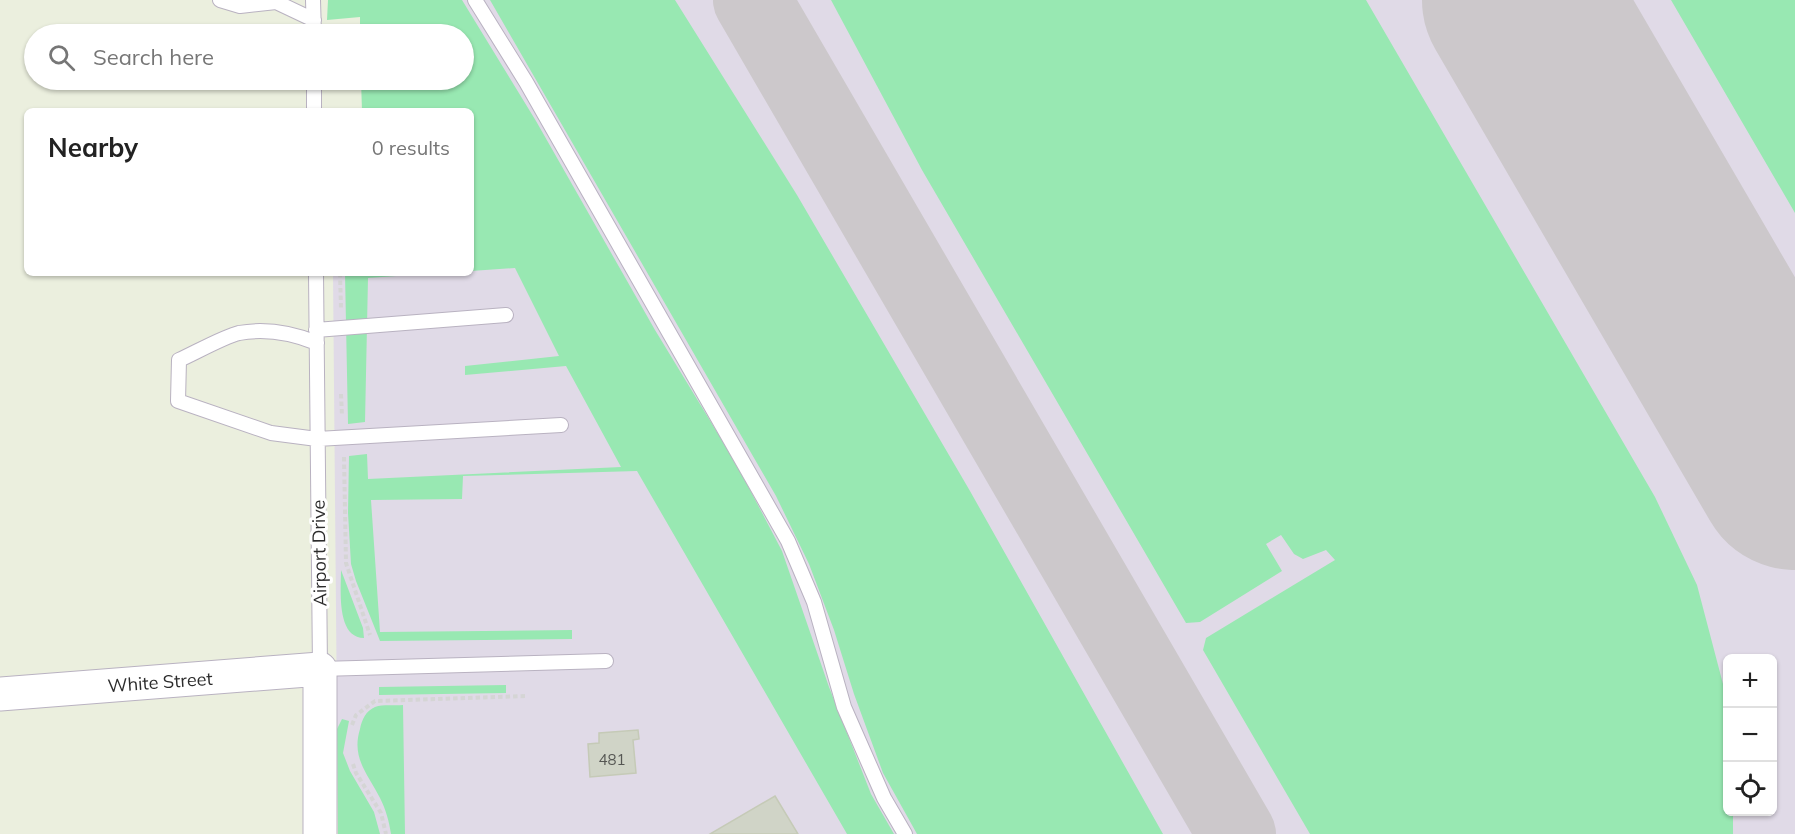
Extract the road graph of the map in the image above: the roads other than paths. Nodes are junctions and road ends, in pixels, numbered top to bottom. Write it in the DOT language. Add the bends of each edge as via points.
graph roads {
  1 [pos="220,0"];
  2 [pos="314,0"];
  3 [pos="475,0"];
  4 [pos="309,24"];
  5 [pos="314,24"];
  6 [pos="314,90"];
  7 [pos="314,108"];
  8 [pos="316,276"];
  9 [pos="506,315"];
  10 [pos="316,337"];
  11 [pos="561,425"];
  12 [pos="318,439"];
  13 [pos="606,661"];
  14 [pos="320,669"];
  15 [pos="0,694"];
  16 [pos="321,834"];
  17 [pos="905,834"];
  1 -- 4 [label="lane" via="240,6 276,2"];
  2 -- 5 [label="lane"];
  3 -- 17 [label="lane" via="526,82 788,541 814,603 844,707 884,798"];
  6 -- 7 [label="lane"];
  8 -- 10 [label="lane, Airport Drive"];
  9 -- 10 [label="lane"];
  10 -- 12 [label="lane, Airport Drive"];
  10 -- 12 [label="lane" via="262,331 237,334 179,360 178,401 270,434"];
  11 -- 12 [label="lane"];
  12 -- 14 [label="lane, Airport Drive"];
  13 -- 14 [label="lane"];
  14 -- 15 [label="main road, White Street"];
  14 -- 16 [label="main road, Airport Drive"];
}
